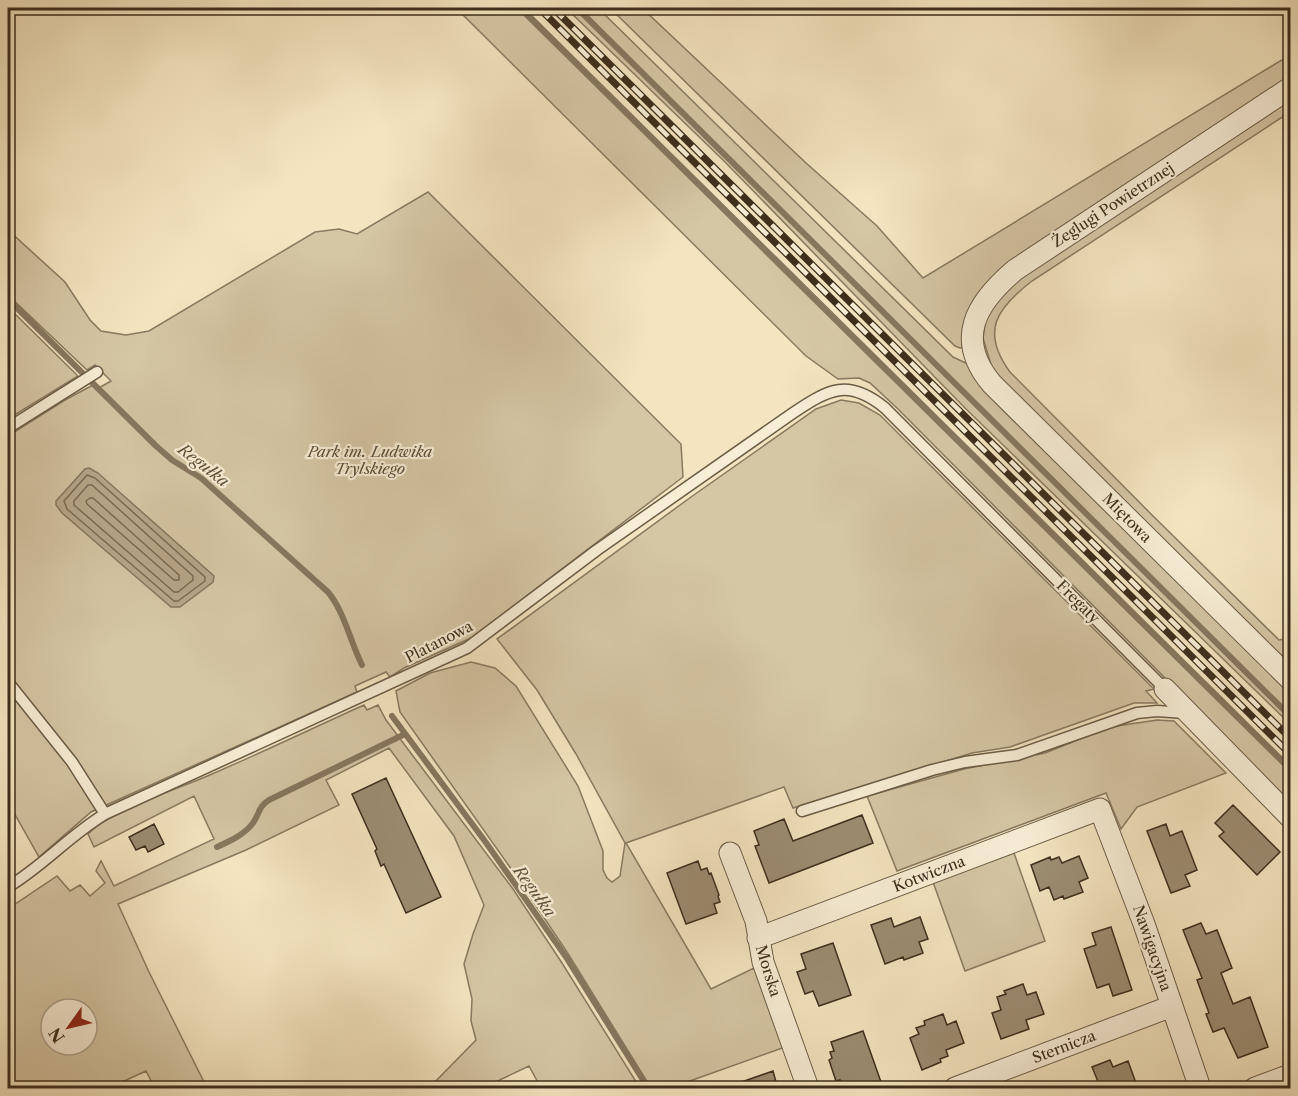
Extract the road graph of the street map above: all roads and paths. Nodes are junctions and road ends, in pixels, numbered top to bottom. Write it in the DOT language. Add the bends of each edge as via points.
graph roads {
  1 [pos="1290,88"];
  2 [pos="974,350"];
  3 [pos="97,372"];
  4 [pos="861,392"];
  5 [pos="8,429"];
  6 [pos="1290,679"];
  7 [pos="8,682"];
  8 [pos="1165,689"];
  9 [pos="1189,714"];
  10 [pos="1100,809"];
  11 [pos="802,811"];
  12 [pos="105,814"];
  13 [pos="1290,817"];
  14 [pos="730,853"];
  15 [pos="8,887"];
  16 [pos="758,938"];
  17 [pos="1172,1006"];
  18 [pos="1290,1075"];
  19 [pos="808,1089"];
  20 [pos="955,1089"];
  21 [pos="1200,1089"];
  22 [pos="1255,1089"];
  1 -- 2 [label="street, Żeglugi Powietrznej" via="1015,270 980,308 973,330"];
  2 -- 6 [label="street, Miętowa" via="978,364 992,384"];
  3 -- 5 [label="lane"];
  4 -- 8 [label="lane, Fregaty" via="885,408"];
  4 -- 12 [label="lane, Platanowa" via="841,389 801,408 597,550 467,648"];
  7 -- 12 [label="lane" via="72,762"];
  8 -- 9 [label="street, Fregaty"];
  9 -- 11 [label="lane" via="1137,713 1017,755 932,770"];
  9 -- 13 [label="street, Fregaty"];
  10 -- 16 [label="street, Kotwiczna"];
  10 -- 17 [label="street, Nawigacyjna"];
  12 -- 15 [label="lane, Platanowa"];
  14 -- 16 [label="street, Morska" via="756,921"];
  16 -- 19 [label="street, Morska"];
  17 -- 20 [label="street, Sternicza"];
  17 -- 21 [label="street, Nawigacyjna"];
  18 -- 22 [label="street"];
}
